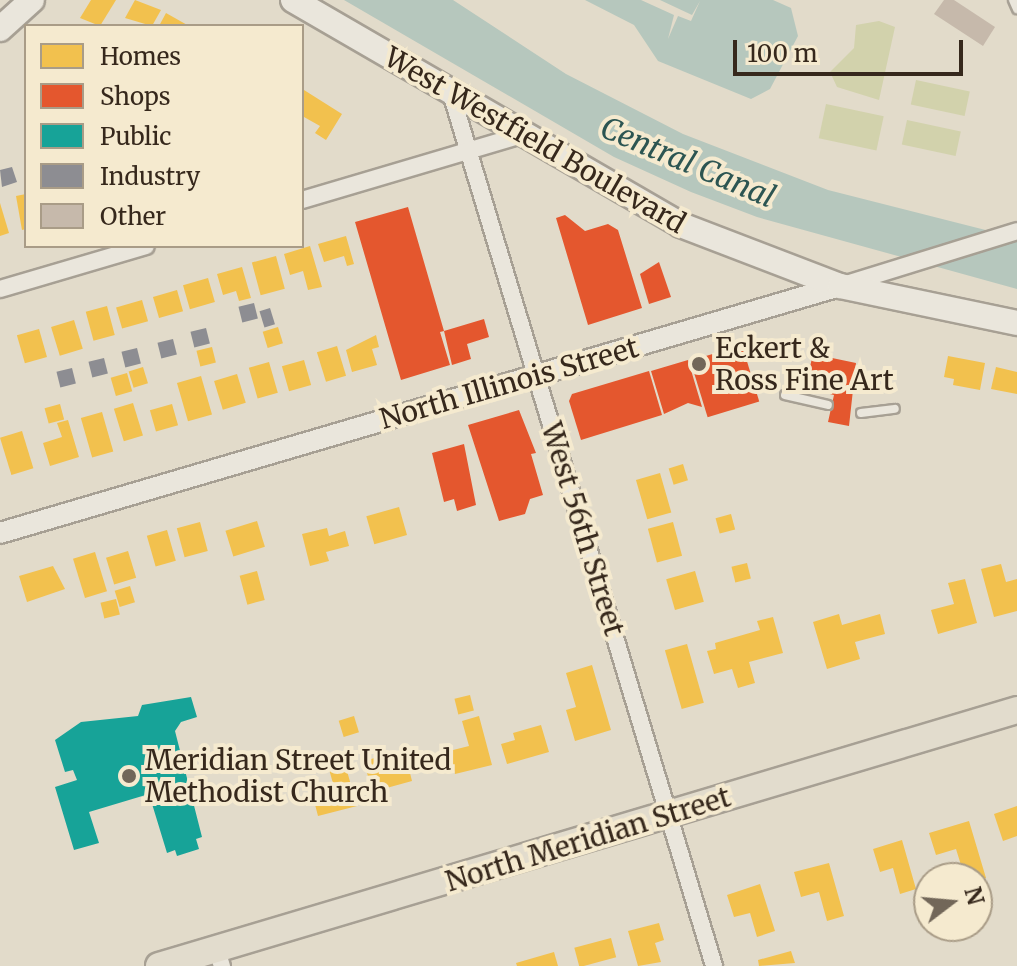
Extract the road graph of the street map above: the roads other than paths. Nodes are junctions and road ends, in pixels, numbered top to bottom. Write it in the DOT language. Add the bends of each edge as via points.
graph roads {
  1 [pos="32,0"];
  2 [pos="293,0"];
  3 [pos="1013,0"];
  4 [pos="1017,9"];
  5 [pos="0,29"];
  6 [pos="451,93"];
  7 [pos="522,135"];
  8 [pos="468,151"];
  9 [pos="304,199"];
  10 [pos="1014,232"];
  11 [pos="139,248"];
  12 [pos="840,286"];
  13 [pos="0,289"];
  14 [pos="1017,323"];
  15 [pos="537,374"];
  16 [pos="785,395"];
  17 [pos="828,405"];
  18 [pos="895,409"];
  19 [pos="861,413"];
  20 [pos="0,533"];
  21 [pos="1017,710"];
  22 [pos="669,815"];
  23 [pos="219,958"];
  24 [pos="159,966"];
  25 [pos="714,966"];
  1 -- 5 [label="main road"];
  2 -- 6 [label="main road, West Westfield Boulevard"];
  3 -- 4 [label="lane"];
  6 -- 7 [label="main road, West Westfield Boulevard"];
  6 -- 8 [label="street, West 56th Street"];
  7 -- 8 [label="street"];
  7 -- 12 [label="main road, West Westfield Boulevard" via="668,219"];
  8 -- 9 [label="street"];
  8 -- 15 [label="street, West 56th Street"];
  10 -- 12 [label="street, North Illinois Street"];
  11 -- 13 [label="street"];
  12 -- 14 [label="main road, West Westfield Boulevard"];
  12 -- 15 [label="street, North Illinois Street"];
  15 -- 20 [label="street, North Illinois Street"];
  15 -- 22 [label="street, West 56th Street"];
  16 -- 17 [label="lane"];
  18 -- 19 [label="lane"];
  21 -- 22 [label="main road, North Meridian Street"];
  22 -- 23 [label="main road, North Meridian Street"];
  22 -- 25 [label="street, West 56th Street"];
  23 -- 24 [label="main road, North Meridian Street"];
}
